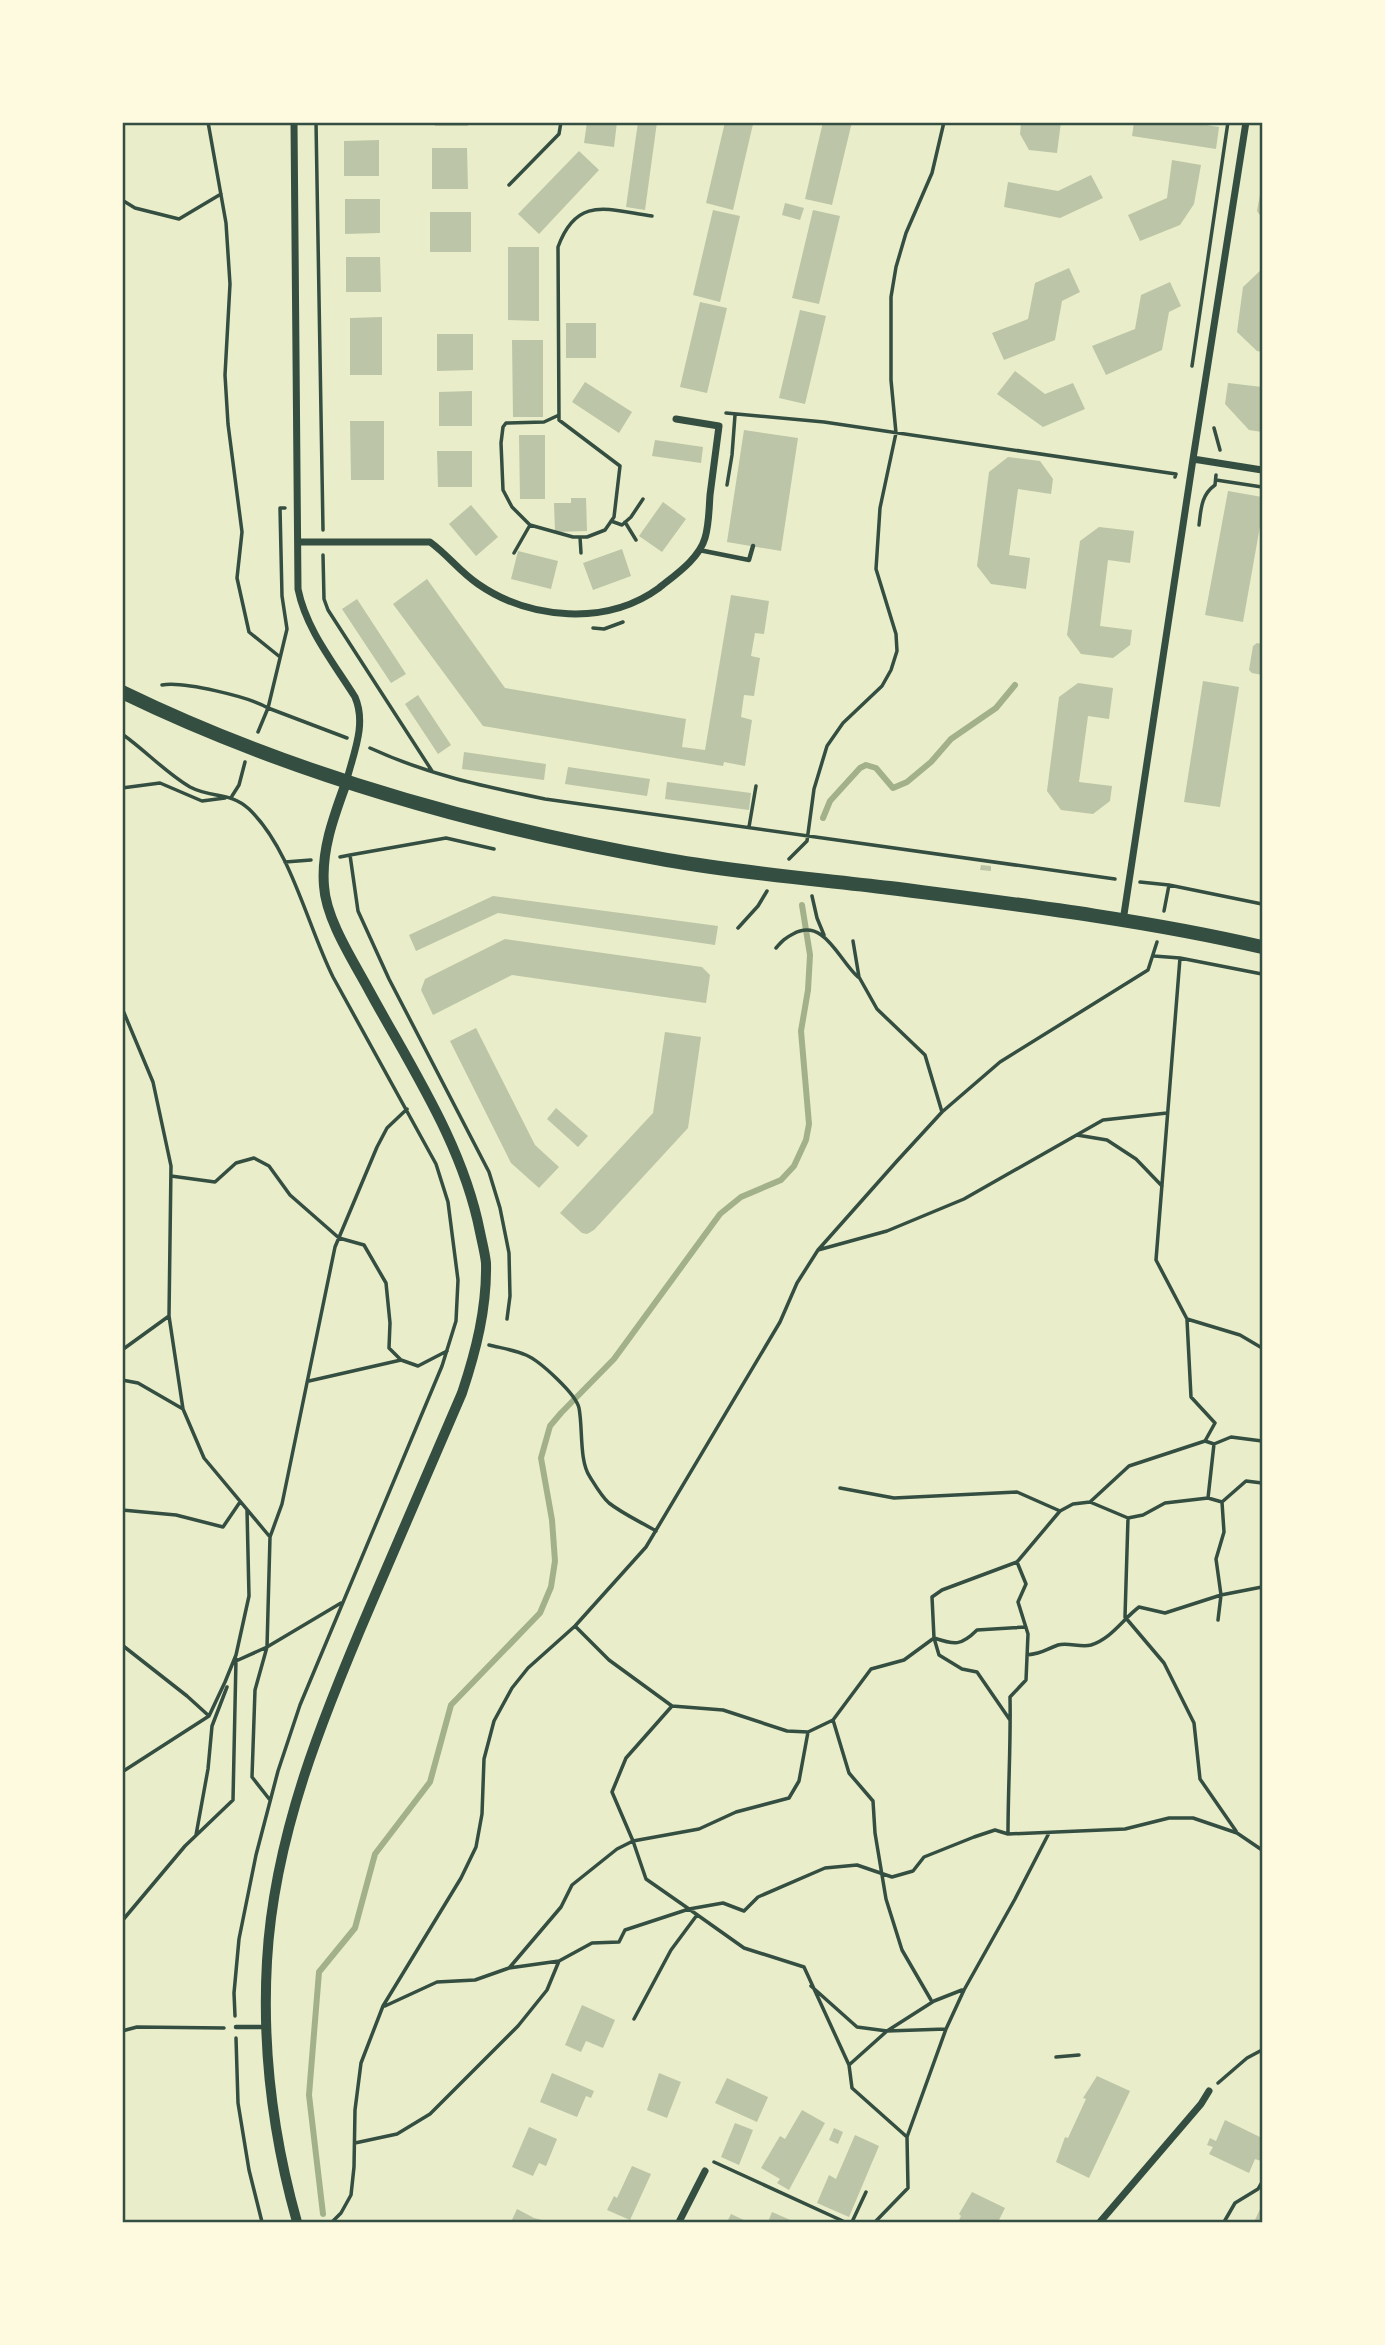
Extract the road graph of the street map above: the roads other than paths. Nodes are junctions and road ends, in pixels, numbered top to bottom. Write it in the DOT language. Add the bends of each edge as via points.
graph roads {
  1 [pos="294,122"];
  2 [pos="1246,122"];
  3 [pos="676,419"];
  4 [pos="1193,459"];
  5 [pos="1262,470"];
  6 [pos="298,542"];
  7 [pos="753,546"];
  8 [pos="699,550"];
  9 [pos="122,692"];
  10 [pos="346,783"];
  11 [pos="1123,922"];
  12 [pos="1262,947"];
  13 [pos="266,2027"];
  14 [pos="236,2028"];
  15 [pos="1209,2091"];
  16 [pos="705,2171"];
  17 [pos="297,2222"];
  18 [pos="679,2222"];
  19 [pos="1100,2222"];
  1 -- 6 [label="street"];
  2 -- 4 [label="street"];
  3 -- 8 [label="street" via="719,426 705,539"];
  4 -- 5 [label="street"];
  4 -- 11 [label="street"];
  6 -- 8 [label="street" via="430,542 494,594 545,612 575,614 601,612 650,594"];
  6 -- 10 [label="street" via="301,605 360,709"];
  7 -- 8 [label="lane" via="749,560"];
  9 -- 10 [label="main road" via="261,753"];
  10 -- 11 [label="main road" via="462,817 668,860"];
  10 -- 13 [label="street" via="323,860 324,889 356,966 464,1172 486,1260 486,1286 462,1393 313,1747 275,1897 267,1960"];
  11 -- 12 [label="main road"];
  13 -- 14 [label="lane"];
  13 -- 17 [label="street" via="269,2094"];
  15 -- 19 [label="street"];
  16 -- 18 [label="street"];
}
